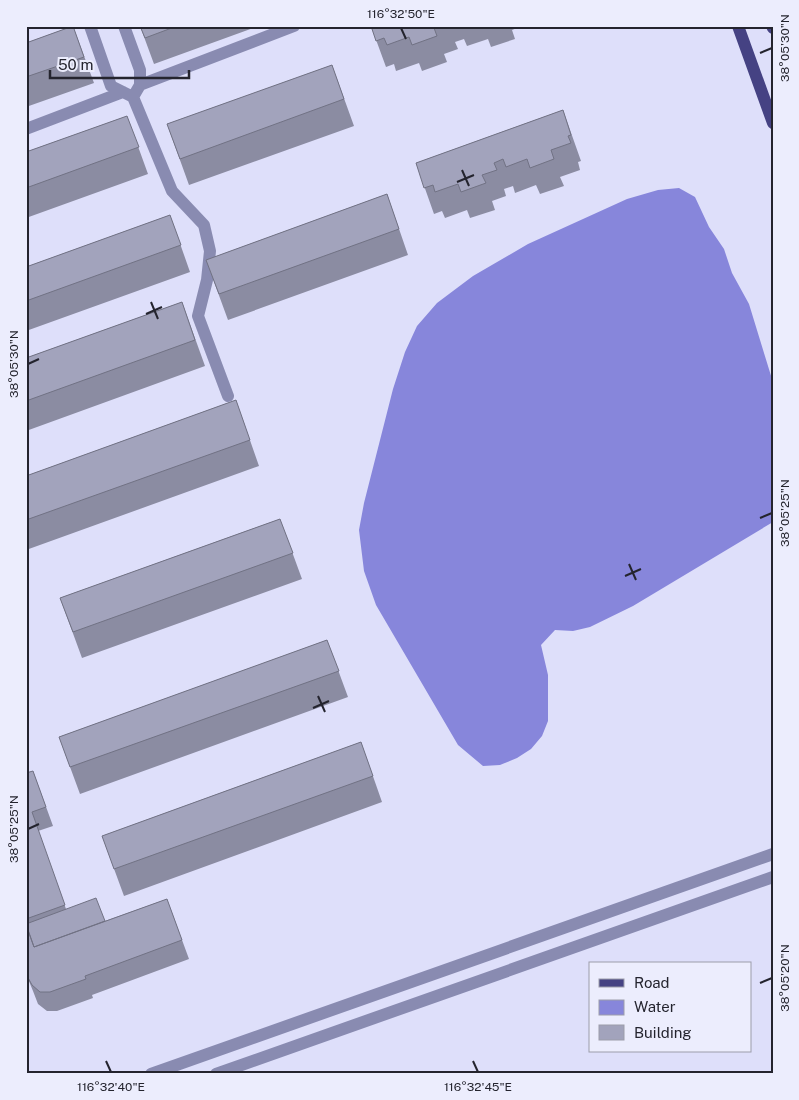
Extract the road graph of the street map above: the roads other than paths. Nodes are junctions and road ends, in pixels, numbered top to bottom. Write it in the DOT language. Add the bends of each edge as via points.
graph roads {
  1 [pos="90,26"];
  2 [pos="124,26"];
  3 [pos="294,26"];
  4 [pos="738,26"];
  5 [pos="140,85"];
  6 [pos="128,95"];
  7 [pos="773,123"];
  8 [pos="26,129"];
  9 [pos="228,396"];
  10 [pos="773,854"];
  11 [pos="773,877"];
  12 [pos="151,1074"];
  13 [pos="216,1074"];
  1 -- 6 [label="street" via="111,86"];
  2 -- 5 [label="street" via="140,70"];
  3 -- 5 [label="street"];
  4 -- 7 [label="main road"];
  5 -- 6 [label="street"];
  6 -- 8 [label="street"];
  6 -- 9 [label="street" via="172,191 204,225 210,251 198,316"];
  10 -- 12 [label="street"];
  11 -- 13 [label="street"];
}
